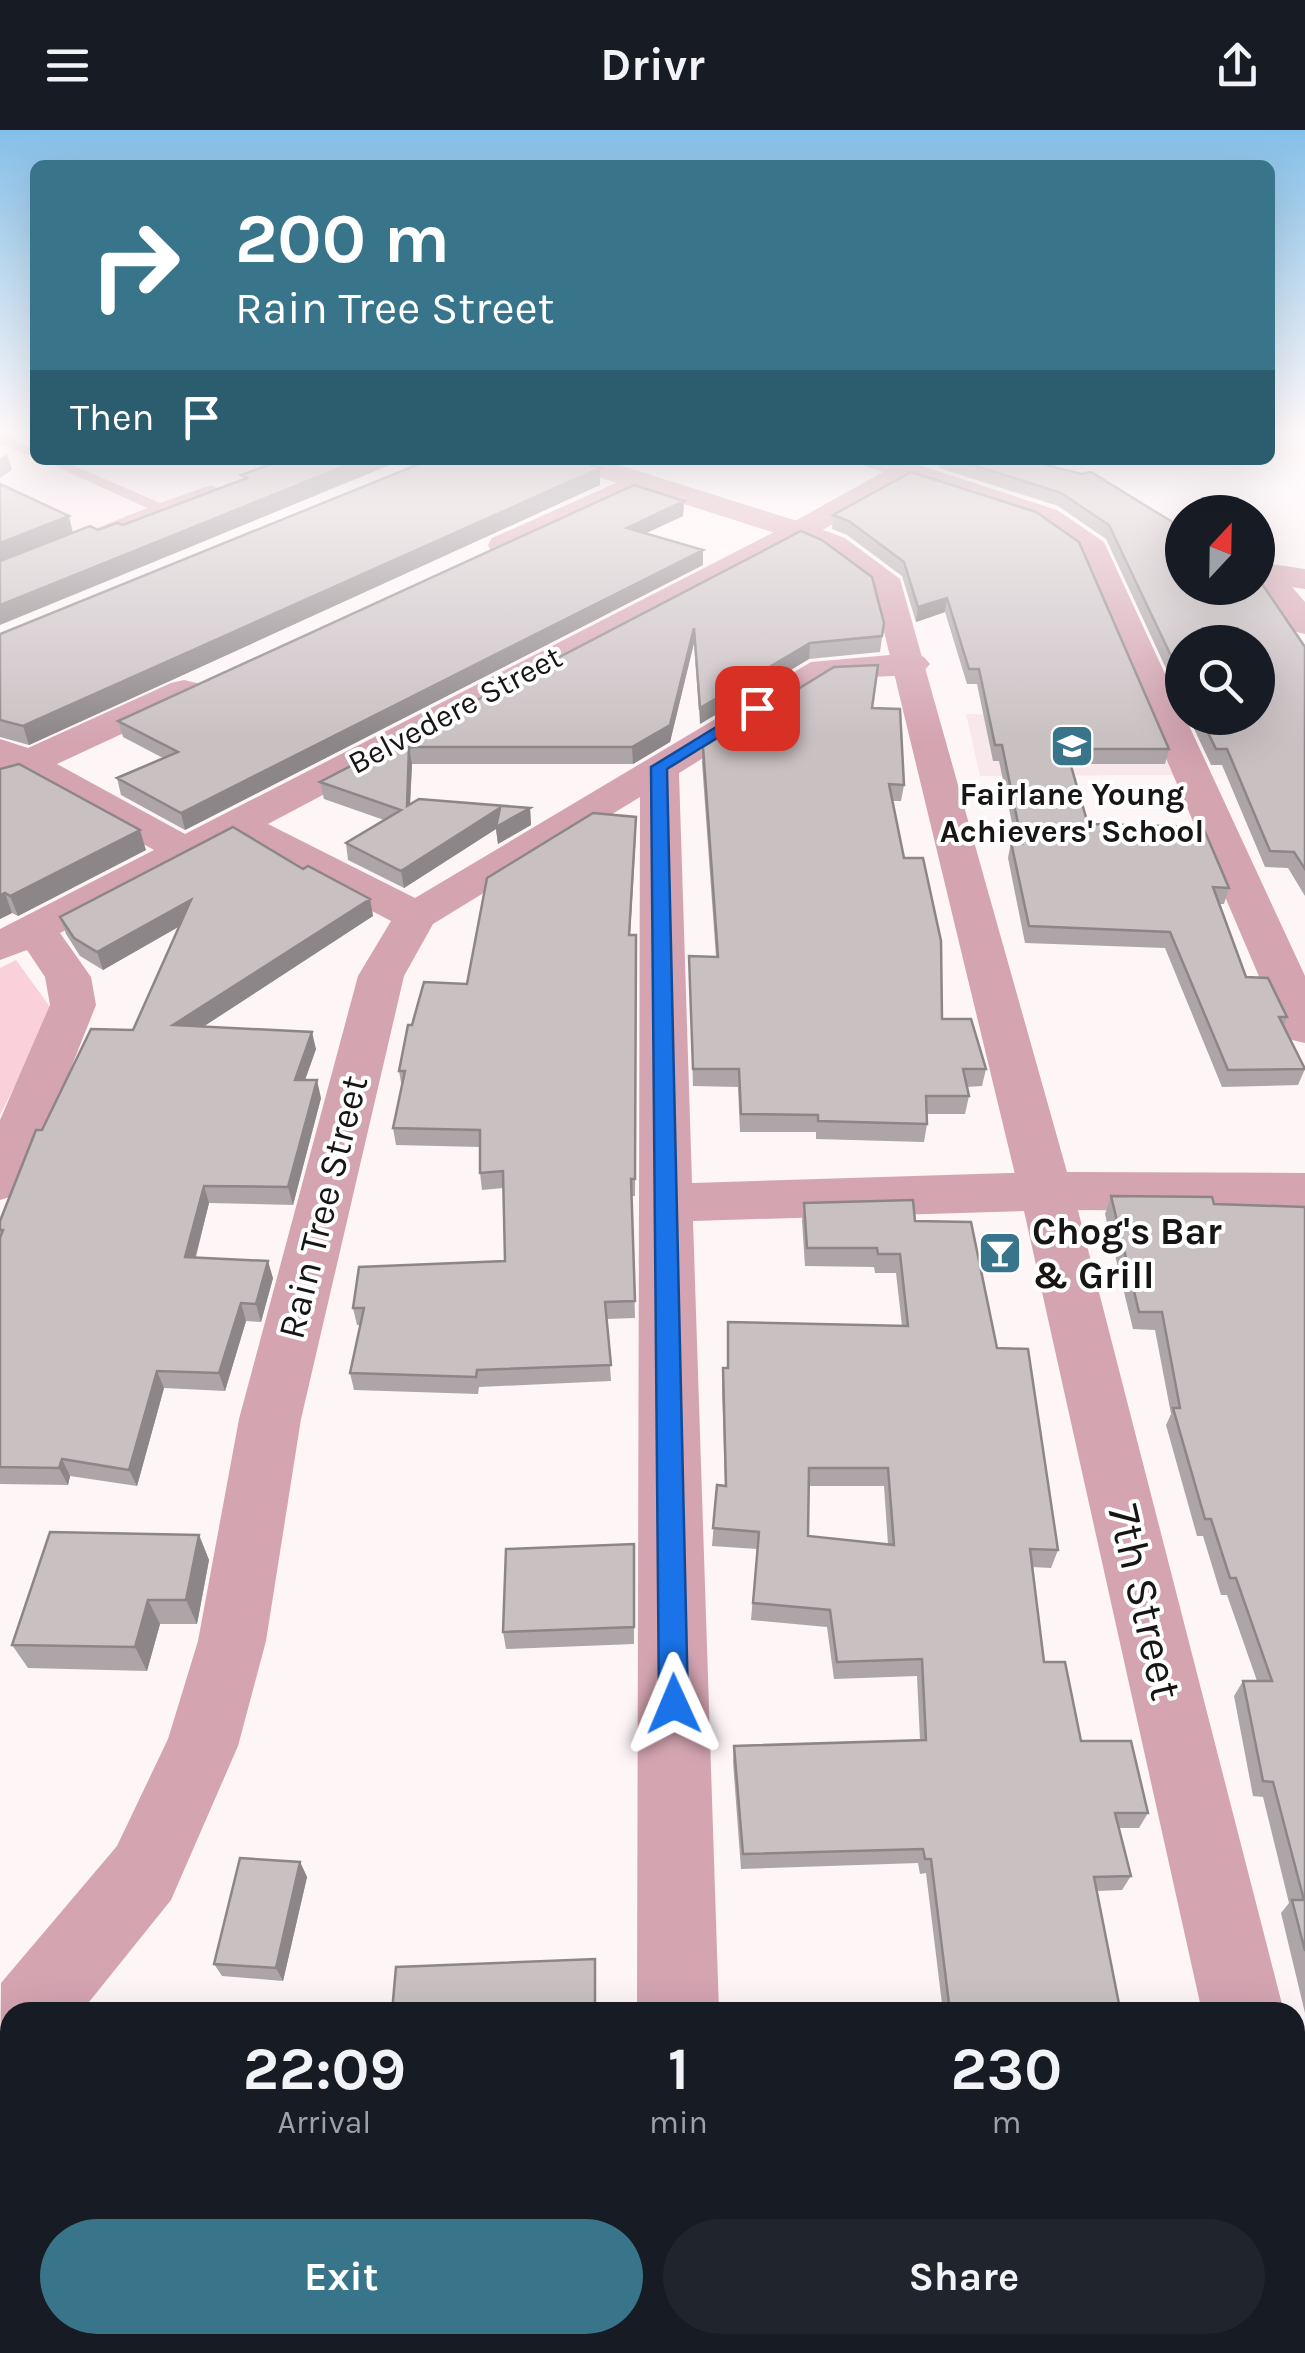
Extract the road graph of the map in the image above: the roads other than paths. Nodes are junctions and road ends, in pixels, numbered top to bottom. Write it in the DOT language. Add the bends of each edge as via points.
graph roads {
  1 [pos="96,534"];
  2 [pos="527,534"];
  3 [pos="793,534"];
  4 [pos="807,534"];
  5 [pos="1071,534"];
  6 [pos="71,544"];
  7 [pos="478,556"];
  8 [pos="1305,580"];
  9 [pos="1305,624"];
  10 [pos="912,664"];
  11 [pos="208,680"];
  12 [pos="9,762"];
  13 [pos="659,767"];
  14 [pos="237,824"];
  15 [pos="185,850"];
  16 [pos="416,916"];
  17 [pos="17,938"];
  18 [pos="1305,1028"];
  19 [pos="0,1181"];
  20 [pos="1046,1191"];
  21 [pos="1305,1192"];
  22 [pos="666,1203"];
  23 [pos="38,2002"];
  24 [pos="678,2002"];
  25 [pos="1241,2002"];
  1 -- 6 [label="lane"];
  2 -- 7 [label="street"];
  3 -- 14 [label="street, Belvedere Street"];
  4 -- 10 [label="street, 7th Street" via="867,566 889,586"];
  5 -- 18 [label="street" via="1093,549"];
  8 -- 9 [label="street" via="1272,574"];
  10 -- 13 [label="street, Rain Tree Street" via="823,669"];
  10 -- 20 [label="street, 7th Street"];
  11 -- 12 [label="street"];
  12 -- 15 [label="street"];
  13 -- 16 [label="street, Rain Tree Street"];
  13 -- 22 [label="street"];
  14 -- 15 [label="street, Belvedere Street"];
  14 -- 16 [label="street"];
  15 -- 17 [label="street, Belvedere Street"];
  16 -- 23 [label="street, Rain Tree Street" via="381,976 270,1419 232,1641 202,1746 144,1873"];
  17 -- 19 [label="street" via="68,977 73,1005"];
  20 -- 21 [label="street"];
  20 -- 22 [label="street"];
  20 -- 25 [label="street, 7th Street"];
  22 -- 24 [label="street"];
}
